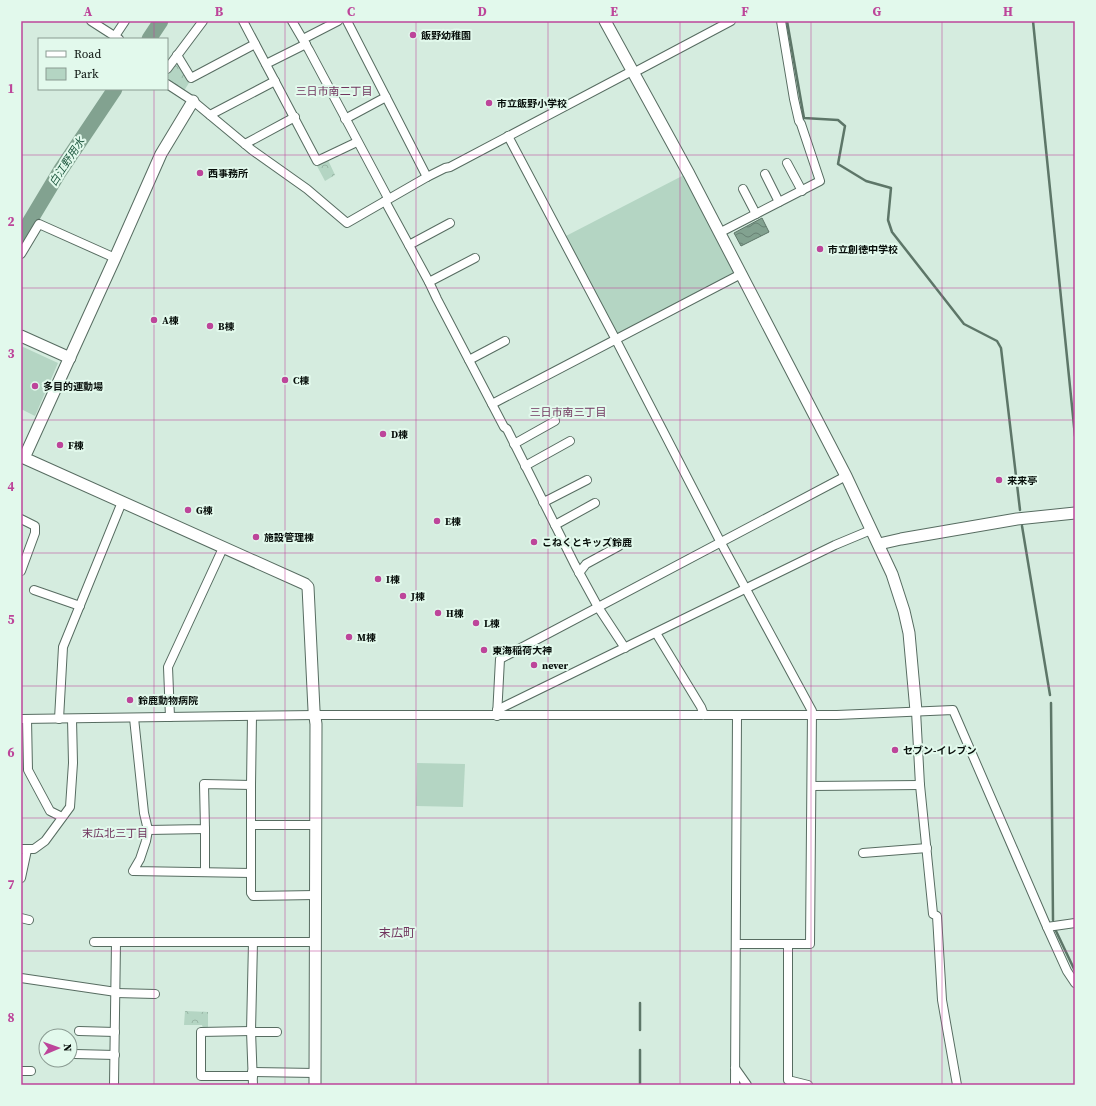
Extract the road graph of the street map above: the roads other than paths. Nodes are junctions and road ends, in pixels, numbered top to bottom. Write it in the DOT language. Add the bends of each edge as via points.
graph roads {
  1 [pos="91,21"];
  2 [pos="125,21"];
  3 [pos="203,21"];
  4 [pos="243,21"];
  5 [pos="292,21"];
  6 [pos="338,21"];
  7 [pos="347,21"];
  8 [pos="605,21"];
  9 [pos="731,21"];
  10 [pos="781,21"];
  11 [pos="117,38"];
  12 [pos="304,42"];
  13 [pos="255,44"];
  14 [pos="177,55"];
  15 [pos="266,64"];
  16 [pos="168,68"];
  17 [pos="632,72"];
  18 [pos="275,81"];
  19 [pos="168,85"];
  20 [pos="386,97"];
  21 [pos="193,101"];
  22 [pos="210,115"];
  23 [pos="295,117"];
  24 [pos="345,119"];
  25 [pos="508,136"];
  26 [pos="357,142"];
  27 [pos="245,144"];
  28 [pos="787,163"];
  29 [pos="765,174"];
  30 [pos="427,177"];
  31 [pos="743,189"];
  32 [pos="802,191"];
  33 [pos="387,200"];
  34 [pos="779,202"];
  35 [pos="756,214"];
  36 [pos="450,223"];
  37 [pos="719,233"];
  38 [pos="409,245"];
  39 [pos="21,254"];
  40 [pos="115,258"];
  41 [pos="475,258"];
  42 [pos="741,274"];
  43 [pos="429,282"];
  44 [pos="21,336"];
  45 [pos="616,340"];
  46 [pos="505,341"];
  47 [pos="70,358"];
  48 [pos="469,360"];
  49 [pos="492,404"];
  50 [pos="555,421"];
  51 [pos="570,441"];
  52 [pos="514,444"];
  53 [pos="22,458"];
  54 [pos="525,466"];
  55 [pos="846,476"];
  56 [pos="587,480"];
  57 [pos="122,502"];
  58 [pos="543,502"];
  59 [pos="596,503"];
  60 [pos="1075,513"];
  61 [pos="21,520"];
  62 [pos="555,525"];
  63 [pos="871,530"];
  64 [pos="721,543"];
  65 [pos="879,544"];
  66 [pos="619,546"];
  67 [pos="222,548"];
  68 [pos="21,571"];
  69 [pos="579,573"];
  70 [pos="746,589"];
  71 [pos="34,590"];
  72 [pos="80,606"];
  73 [pos="598,607"];
  74 [pos="656,633"];
  75 [pos="625,648"];
  76 [pos="916,711"];
  77 [pos="497,713"];
  78 [pos="812,714"];
  79 [pos="315,715"];
  80 [pos="704,715"];
  81 [pos="737,715"];
  82 [pos="252,716"];
  83 [pos="170,717"];
  84 [pos="134,718"];
  85 [pos="24,719"];
  86 [pos="59,719"];
  87 [pos="72,719"];
  88 [pos="251,785"];
  89 [pos="920,785"];
  90 [pos="812,786"];
  91 [pos="62,817"];
  92 [pos="251,825"];
  93 [pos="315,825"];
  94 [pos="205,829"];
  95 [pos="148,830"];
  96 [pos="927,848"];
  97 [pos="24,850"];
  98 [pos="863,853"];
  99 [pos="205,872"];
  100 [pos="251,873"];
  101 [pos="21,878"];
  102 [pos="315,895"];
  103 [pos="1075,923"];
  104 [pos="1047,926"];
  105 [pos="94,942"];
  106 [pos="116,942"];
  107 [pos="253,942"];
  108 [pos="315,942"];
  109 [pos="736,944"];
  110 [pos="788,944"];
  111 [pos="21,978"];
  112 [pos="1075,983"];
  113 [pos="116,993"];
  114 [pos="155,994"];
  115 [pos="79,1031"];
  116 [pos="115,1032"];
  117 [pos="252,1032"];
  118 [pos="277,1032"];
  119 [pos="78,1054"];
  120 [pos="115,1055"];
  121 [pos="735,1068"];
  122 [pos="21,1071"];
  123 [pos="31,1071"];
  124 [pos="315,1073"];
  125 [pos="253,1074"];
  126 [pos="114,1085"];
  127 [pos="253,1085"];
  128 [pos="315,1085"];
  129 [pos="735,1085"];
  130 [pos="746,1085"];
  131 [pos="808,1085"];
  132 [pos="957,1085"];
  1 -- 11 [label="street"];
  2 -- 11 [label="street"];
  3 -- 14 [label="street"];
  4 -- 13 [label="street"];
  5 -- 12 [label="street"];
  6 -- 12 [label="street"];
  7 -- 20 [label="street"];
  8 -- 17 [label="street"];
  9 -- 17 [label="street"];
  10 -- 32 [label="street" via="799,121 820,182"];
  12 -- 15 [label="street"];
  12 -- 24 [label="street"];
  13 -- 14 [label="street" via="191,78"];
  13 -- 15 [label="street"];
  14 -- 16 [label="street"];
  15 -- 18 [label="street"];
  17 -- 25 [label="street"];
  17 -- 37 [label="street"];
  18 -- 22 [label="street"];
  18 -- 23 [label="street"];
  19 -- 21 [label="street"];
  20 -- 24 [label="street"];
  20 -- 30 [label="street"];
  21 -- 22 [label="street"];
  21 -- 40 [label="street" via="161,154"];
  22 -- 27 [label="street"];
  23 -- 26 [label="street" via="317,161"];
  23 -- 27 [label="street"];
  24 -- 26 [label="street"];
  25 -- 30 [label="street"];
  25 -- 45 [label="street"];
  26 -- 33 [label="street"];
  27 -- 33 [label="street" via="307,189 347,223"];
  28 -- 32 [label="street"];
  29 -- 34 [label="street"];
  30 -- 33 [label="street"];
  31 -- 35 [label="street"];
  32 -- 34 [label="street"];
  33 -- 38 [label="street"];
  34 -- 35 [label="street"];
  35 -- 37 [label="street"];
  36 -- 38 [label="street"];
  37 -- 42 [label="street"];
  38 -- 43 [label="street"];
  39 -- 40 [label="street" via="39,224"];
  40 -- 47 [label="street"];
  41 -- 43 [label="street"];
  42 -- 45 [label="street"];
  42 -- 55 [label="street"];
  43 -- 48 [label="street"];
  44 -- 47 [label="street"];
  45 -- 49 [label="street"];
  45 -- 64 [label="street"];
  46 -- 48 [label="street"];
  47 -- 53 [label="street"];
  48 -- 49 [label="street"];
  49 -- 52 [label="street"];
  50 -- 52 [label="street"];
  51 -- 54 [label="street"];
  52 -- 54 [label="street"];
  53 -- 57 [label="street"];
  54 -- 58 [label="street"];
  55 -- 63 [label="street"];
  55 -- 64 [label="street"];
  56 -- 58 [label="street"];
  57 -- 67 [label="street"];
  57 -- 72 [label="street"];
  58 -- 62 [label="street"];
  59 -- 62 [label="street"];
  60 -- 65 [label="street" via="1017,519"];
  61 -- 68 [label="street" via="35,526 35,533"];
  62 -- 69 [label="street"];
  63 -- 65 [label="street"];
  63 -- 70 [label="street"];
  64 -- 70 [label="street"];
  64 -- 73 [label="street"];
  65 -- 76 [label="street" via="904,611 912,651"];
  66 -- 69 [label="street" via="586,564"];
  67 -- 79 [label="street" via="308,587"];
  67 -- 83 [label="street" via="168,667"];
  69 -- 73 [label="street"];
  70 -- 74 [label="street"];
  70 -- 78 [label="street"];
  71 -- 72 [label="street"];
  72 -- 86 [label="street" via="63,647"];
  73 -- 75 [label="street"];
  73 -- 77 [label="street" via="500,659"];
  74 -- 75 [label="street"];
  74 -- 80 [label="street"];
  75 -- 77 [label="street"];
  76 -- 78 [label="street"];
  76 -- 89 [label="street"];
  76 -- 104 [label="street" via="953,710"];
  77 -- 79 [label="street"];
  77 -- 80 [label="street"];
  78 -- 81 [label="street"];
  78 -- 90 [label="street"];
  79 -- 82 [label="street"];
  79 -- 93 [label="street"];
  80 -- 81 [label="street"];
  81 -- 109 [label="street"];
  82 -- 83 [label="street"];
  82 -- 88 [label="street"];
  83 -- 84 [label="street"];
  84 -- 87 [label="street"];
  84 -- 95 [label="street"];
  85 -- 86 [label="street"];
  85 -- 91 [label="street" via="28,770 50,811"];
  86 -- 87 [label="street"];
  87 -- 91 [label="street" via="70,807"];
  88 -- 92 [label="street"];
  88 -- 94 [label="street" via="204,784"];
  89 -- 90 [label="street"];
  89 -- 96 [label="street"];
  90 -- 110 [label="street" via="810,944"];
  91 -- 97 [label="street" via="45,841 34,849"];
  92 -- 93 [label="street"];
  92 -- 100 [label="street"];
  93 -- 102 [label="street"];
  94 -- 95 [label="street"];
  94 -- 99 [label="street"];
  95 -- 99 [label="street" via="140,860 133,871"];
  96 -- 98 [label="street"];
  96 -- 132 [label="street" via="933,914 937,916 942,1000"];
  97 -- 101 [label="street"];
  99 -- 100 [label="street"];
  100 -- 102 [label="street" via="253,896"];
  102 -- 108 [label="street"];
  103 -- 104 [label="street"];
  104 -- 112 [label="street"];
  105 -- 106 [label="street"];
  106 -- 107 [label="street"];
  106 -- 113 [label="street"];
  107 -- 108 [label="street"];
  107 -- 117 [label="street"];
  108 -- 124 [label="street"];
  109 -- 110 [label="street"];
  109 -- 121 [label="street"];
  110 -- 131 [label="street" via="788,1080"];
  111 -- 113 [label="street"];
  113 -- 114 [label="street"];
  113 -- 116 [label="street"];
  115 -- 116 [label="street"];
  116 -- 120 [label="street"];
  117 -- 118 [label="street"];
  117 -- 125 [label="street"];
  117 -- 125 [label="street" via="201,1032 201,1076"];
  119 -- 120 [label="street"];
  120 -- 126 [label="street"];
  121 -- 129 [label="street"];
  121 -- 130 [label="street"];
  122 -- 123 [label="street"];
  124 -- 125 [label="street"];
  124 -- 128 [label="street"];
  125 -- 127 [label="street"];
}
